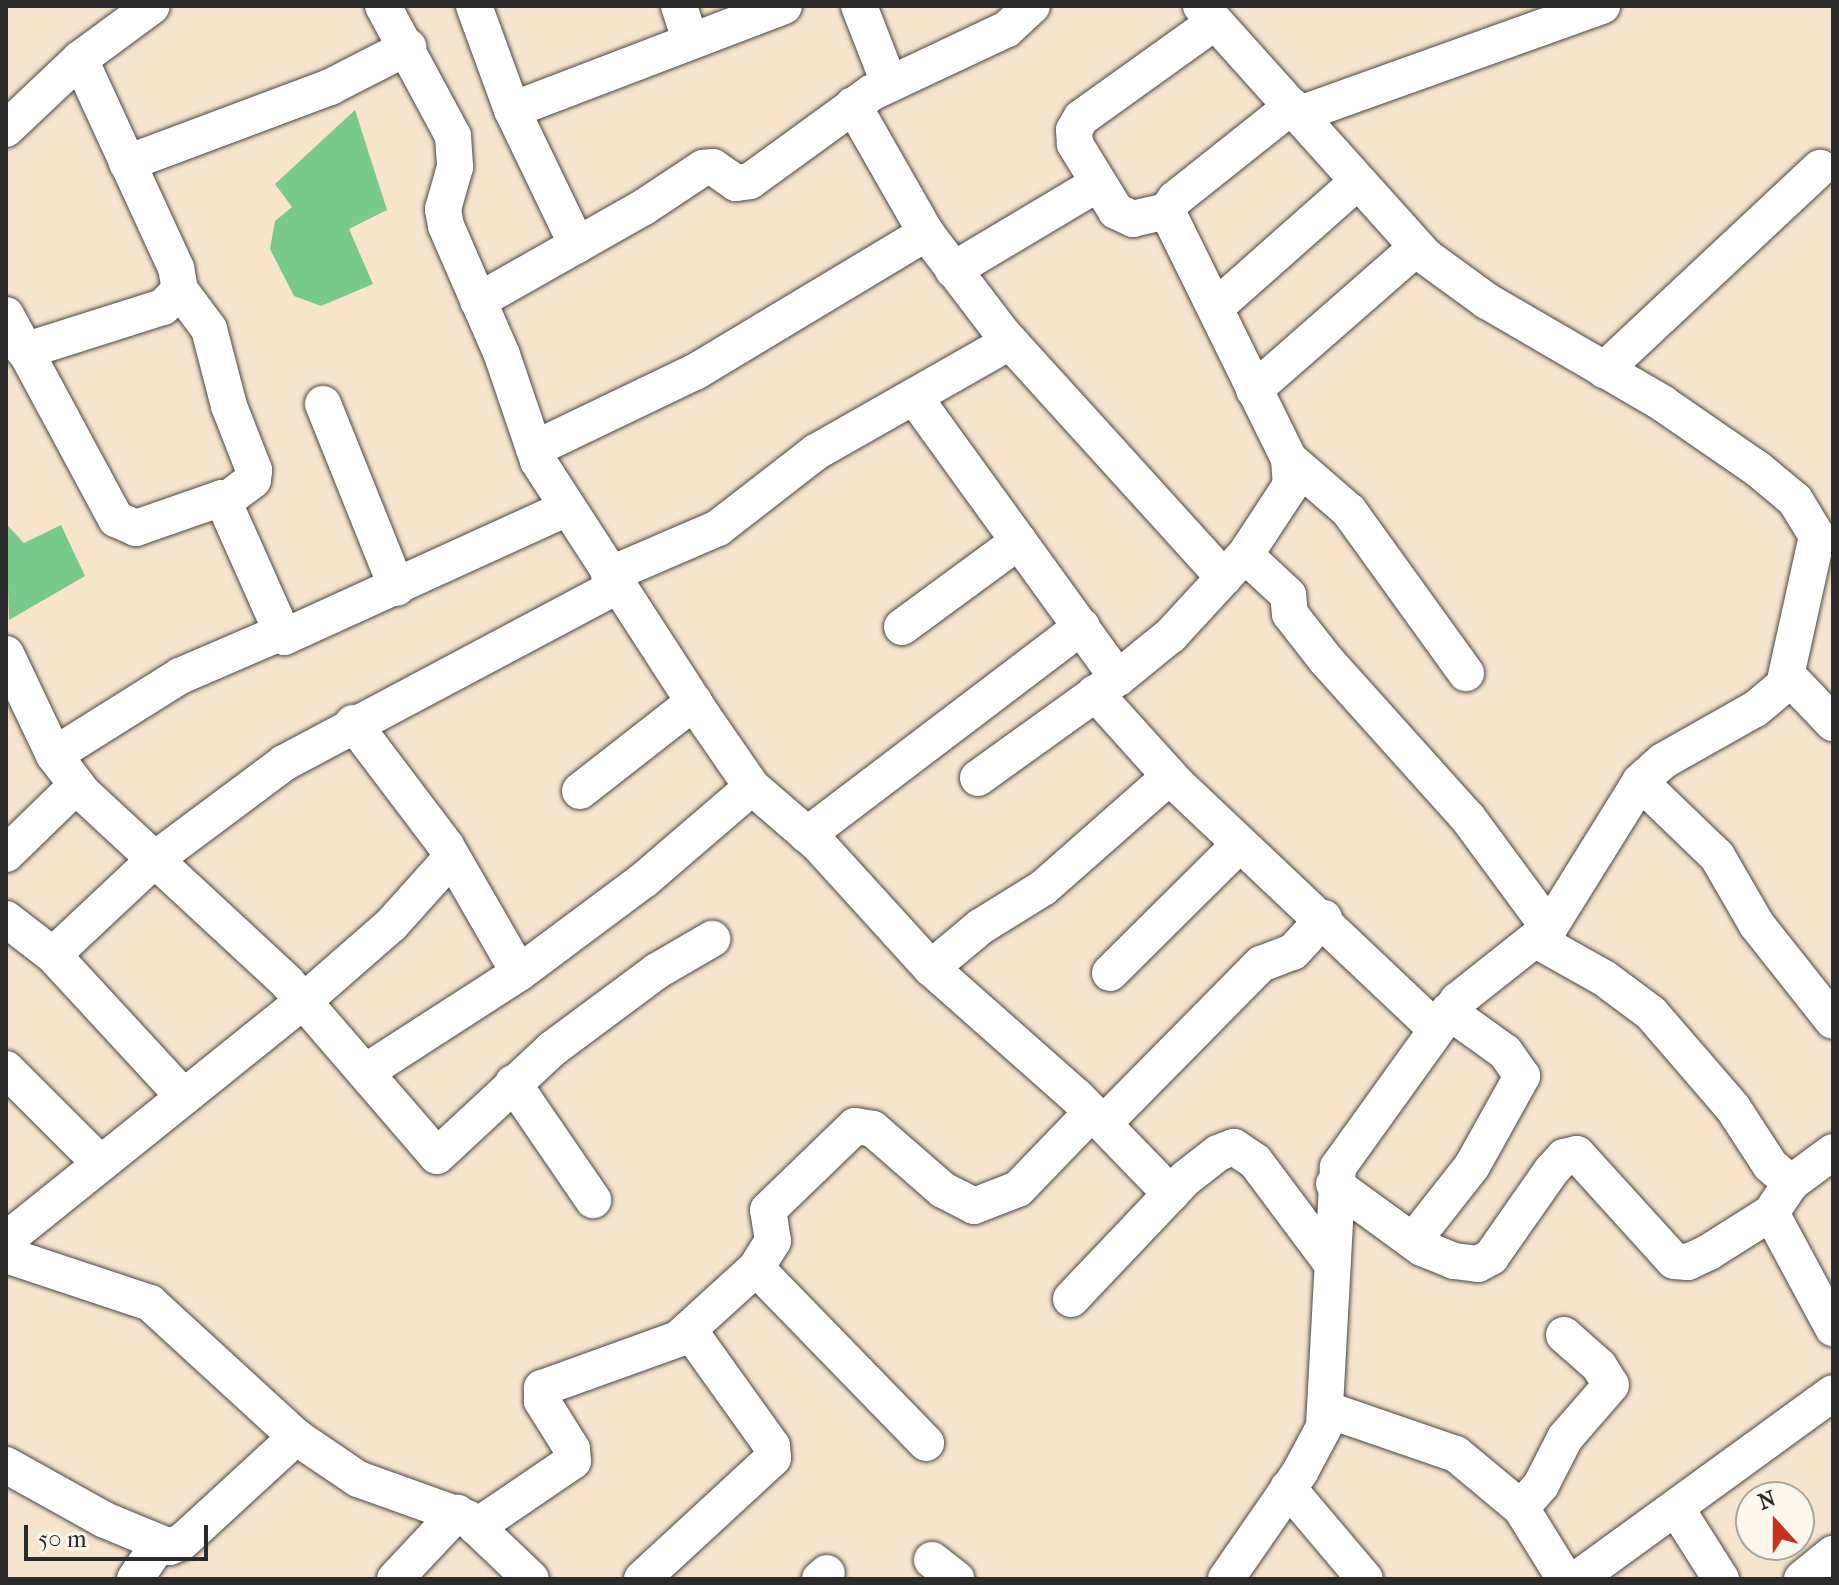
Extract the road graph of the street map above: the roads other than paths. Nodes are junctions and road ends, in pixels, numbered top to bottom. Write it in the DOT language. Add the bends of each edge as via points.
graph roads {
  1 [pos="152,6"];
  2 [pos="383,6"];
  3 [pos="474,6"];
  4 [pos="679,6"];
  5 [pos="784,6"];
  6 [pos="859,6"];
  7 [pos="1032,6"];
  8 [pos="1602,6"];
  9 [pos="1208,14"];
  10 [pos="116,17"];
  11 [pos="690,40"];
  12 [pos="408,47"];
  13 [pos="80,59"];
  14 [pos="889,83"];
  15 [pos="853,105"];
  16 [pos="512,110"];
  17 [pos="1296,110"];
  18 [pos="6,129"];
  19 [pos="127,163"];
  20 [pos="1820,168"];
  21 [pos="1356,183"];
  22 [pos="1097,184"];
  23 [pos="1167,211"];
  24 [pos="926,233"];
  25 [pos="577,245"];
  26 [pos="1416,248"];
  27 [pos="953,270"];
  28 [pos="180,290"];
  29 [pos="478,301"];
  30 [pos="1216,307"];
  31 [pos="6,315"];
  32 [pos="1010,342"];
  33 [pos="24,351"];
  34 [pos="1604,370"];
  35 [pos="1254,390"];
  36 [pos="915,398"];
  37 [pos="323,404"];
  38 [pos="534,449"];
  39 [pos="1289,459"];
  40 [pos="226,500"];
  41 [pos="567,508"];
  42 [pos="1824,518"];
  43 [pos="1019,541"];
  44 [pos="1235,566"];
  45 [pos="613,580"];
  46 [pos="397,588"];
  47 [pos="1082,626"];
  48 [pos="902,627"];
  49 [pos="280,633"];
  50 [pos="6,654"];
  51 [pos="1466,673"];
  52 [pos="1789,677"];
  53 [pos="1106,685"];
  54 [pos="694,702"];
  55 [pos="353,723"];
  56 [pos="1833,723"];
  57 [pos="54,755"];
  58 [pos="1169,777"];
  59 [pos="978,778"];
  60 [pos="1640,782"];
  61 [pos="77,785"];
  62 [pos="752,787"];
  63 [pos="580,791"];
  64 [pos="807,835"];
  65 [pos="1240,844"];
  66 [pos="6,854"];
  67 [pos="452,857"];
  68 [pos="154,860"];
  69 [pos="1324,918"];
  70 [pos="6,919"];
  71 [pos="1544,934"];
  72 [pos="712,939"];
  73 [pos="53,955"];
  74 [pos="931,968"];
  75 [pos="519,973"];
  76 [pos="1110,973"];
  77 [pos="305,1000"];
  78 [pos="1441,1019"];
  79 [pos="1833,1021"];
  80 [pos="6,1069"];
  81 [pos="367,1071"];
  82 [pos="513,1083"];
  83 [pos="184,1097"];
  84 [pos="1098,1118"];
  85 [pos="1833,1152"];
  86 [pos="101,1164"];
  87 [pos="1334,1184"];
  88 [pos="1171,1194"];
  89 [pos="1781,1198"];
  90 [pos="593,1200"];
  91 [pos="6,1240"];
  92 [pos="1413,1241"];
  93 [pos="6,1255"];
  94 [pos="1332,1264"];
  95 [pos="756,1268"];
  96 [pos="1071,1299"];
  97 [pos="1833,1328"];
  98 [pos="689,1330"];
  99 [pos="1564,1335"];
  100 [pos="1833,1393"];
  101 [pos="1328,1410"];
  102 [pos="296,1437"];
  103 [pos="926,1443"];
  104 [pos="6,1465"];
  105 [pos="1288,1488"];
  106 [pos="1521,1508"];
  107 [pos="1676,1508"];
  108 [pos="466,1520"];
  109 [pos="159,1544"];
  110 [pos="1833,1554"];
  111 [pos="1362,1578"];
  112 [pos="135,1579"];
  113 [pos="395,1579"];
  114 [pos="531,1579"];
  115 [pos="642,1579"];
  116 [pos="1226,1579"];
  117 [pos="1565,1579"];
  118 [pos="1577,1579"];
  119 [pos="1721,1579"];
  120 [pos="1802,1579"];
  1 -- 10 [label="street"];
  2 -- 12 [label="street"];
  3 -- 16 [label="street"];
  4 -- 11 [label="street"];
  5 -- 11 [label="street"];
  6 -- 14 [label="street"];
  7 -- 14 [label="street" via="1007,29"];
  8 -- 17 [label="street"];
  9 -- 17 [label="street"];
  9 -- 22 [label="street" via="1078,123 1075,144"];
  10 -- 13 [label="street"];
  11 -- 16 [label="street"];
  12 -- 19 [label="street" via="330,87"];
  12 -- 29 [label="street" via="453,136 455,167 443,209 453,250"];
  13 -- 18 [label="street"];
  13 -- 19 [label="street"];
  14 -- 15 [label="street"];
  15 -- 24 [label="street"];
  15 -- 25 [label="street" via="750,181 736,183 707,166"];
  16 -- 25 [label="street"];
  17 -- 21 [label="street"];
  17 -- 23 [label="street" via="1175,199"];
  19 -- 28 [label="street" via="176,268"];
  20 -- 34 [label="street"];
  21 -- 26 [label="street"];
  21 -- 30 [label="street"];
  22 -- 23 [label="street" via="1124,216 1144,219"];
  22 -- 27 [label="street"];
  23 -- 30 [label="street"];
  24 -- 27 [label="street"];
  24 -- 38 [label="street" via="695,372"];
  25 -- 29 [label="street"];
  26 -- 34 [label="street" via="1469,289"];
  26 -- 35 [label="street"];
  27 -- 32 [label="street"];
  28 -- 33 [label="street" via="163,307"];
  28 -- 40 [label="street" via="209,329 229,406 254,470 253,480"];
  29 -- 38 [label="street"];
  30 -- 35 [label="street"];
  31 -- 33 [label="street"];
  32 -- 36 [label="street"];
  32 -- 44 [label="street"];
  33 -- 40 [label="street" via="116,519 136,528 214,497"];
  34 -- 42 [label="street" via="1662,403"];
  35 -- 39 [label="street"];
  36 -- 43 [label="street"];
  36 -- 45 [label="street" via="816,452 718,528"];
  37 -- 46 [label="street"];
  38 -- 41 [label="street"];
  39 -- 44 [label="street" via="1291,485"];
  39 -- 51 [label="street" via="1349,511"];
  40 -- 49 [label="street"];
  41 -- 45 [label="street"];
  41 -- 46 [label="street"];
  42 -- 52 [label="street"];
  43 -- 47 [label="street"];
  43 -- 48 [label="street"];
  44 -- 53 [label="street" via="1171,635"];
  44 -- 71 [label="street" via="1288,595 1290,614 1468,818"];
  45 -- 54 [label="street"];
  45 -- 55 [label="street"];
  46 -- 49 [label="street" via="290,636"];
  47 -- 53 [label="street"];
  47 -- 64 [label="street"];
  49 -- 57 [label="street" via="193,669"];
  50 -- 57 [label="street"];
  52 -- 56 [label="street"];
  52 -- 60 [label="street" via="1773,697 1663,761"];
  53 -- 58 [label="street"];
  53 -- 59 [label="street"];
  54 -- 62 [label="street"];
  54 -- 63 [label="street"];
  55 -- 67 [label="street"];
  55 -- 68 [label="street" via="284,763"];
  57 -- 61 [label="street"];
  58 -- 65 [label="street"];
  58 -- 74 [label="street" via="1043,888 980,927"];
  60 -- 71 [label="street"];
  60 -- 79 [label="street" via="1717,856 1757,925"];
  61 -- 66 [label="street"];
  61 -- 68 [label="street"];
  62 -- 64 [label="street"];
  62 -- 75 [label="street" via="645,879"];
  64 -- 74 [label="street"];
  65 -- 69 [label="street"];
  65 -- 76 [label="street"];
  67 -- 75 [label="street"];
  67 -- 77 [label="street" via="391,925"];
  68 -- 73 [label="street"];
  68 -- 77 [label="street"];
  69 -- 78 [label="street"];
  69 -- 84 [label="street" via="1293,952 1261,964"];
  70 -- 73 [label="street"];
  71 -- 78 [label="street" via="1484,977"];
  71 -- 89 [label="street" via="1651,1013 1733,1108 1770,1165"];
  72 -- 82 [label="street" via="650,976"];
  73 -- 83 [label="street"];
  74 -- 84 [label="street"];
  75 -- 81 [label="street"];
  77 -- 81 [label="street"];
  77 -- 83 [label="street"];
  78 -- 87 [label="street" via="1347,1152"];
  78 -- 92 [label="street" via="1505,1052 1522,1076 1472,1166"];
  80 -- 86 [label="street"];
  81 -- 82 [label="street" via="437,1156 447,1152"];
  82 -- 90 [label="street"];
  83 -- 86 [label="street"];
  84 -- 88 [label="street"];
  84 -- 95 [label="street" via="1018,1189 974,1206 943,1190 873,1129 855,1126 768,1210 772,1246"];
  85 -- 89 [label="street"];
  86 -- 91 [label="street"];
  87 -- 92 [label="street"];
  87 -- 94 [label="street"];
  88 -- 94 [label="street" via="1218,1153 1240,1149"];
  88 -- 96 [label="street"];
  89 -- 92 [label="street" via="1709,1252 1688,1262 1674,1261 1577,1154 1564,1157 1552,1170 1491,1257 1478,1264 1454,1261"];
  89 -- 97 [label="street"];
  93 -- 102 [label="street" via="150,1303"];
  94 -- 101 [label="street"];
  95 -- 98 [label="street"];
  95 -- 103 [label="street"];
  98 -- 108 [label="street" via="656,1349 542,1388 542,1401 572,1449 573,1461"];
  98 -- 115 [label="street" via="772,1446 773,1458"];
  99 -- 106 [label="street" via="1611,1385 1565,1438 1541,1485"];
  100 -- 107 [label="street"];
  101 -- 105 [label="street" via="1320,1440"];
  101 -- 106 [label="street" via="1456,1454"];
  102 -- 108 [label="street" via="358,1479"];
  102 -- 109 [label="street" via="183,1541 170,1547"];
  104 -- 109 [label="street"];
  105 -- 111 [label="street"];
  105 -- 116 [label="street"];
  106 -- 117 [label="street"];
  107 -- 118 [label="street"];
  107 -- 119 [label="street"];
  108 -- 113 [label="street"];
  108 -- 114 [label="street"];
  109 -- 112 [label="street"];
  110 -- 120 [label="street"];
}
